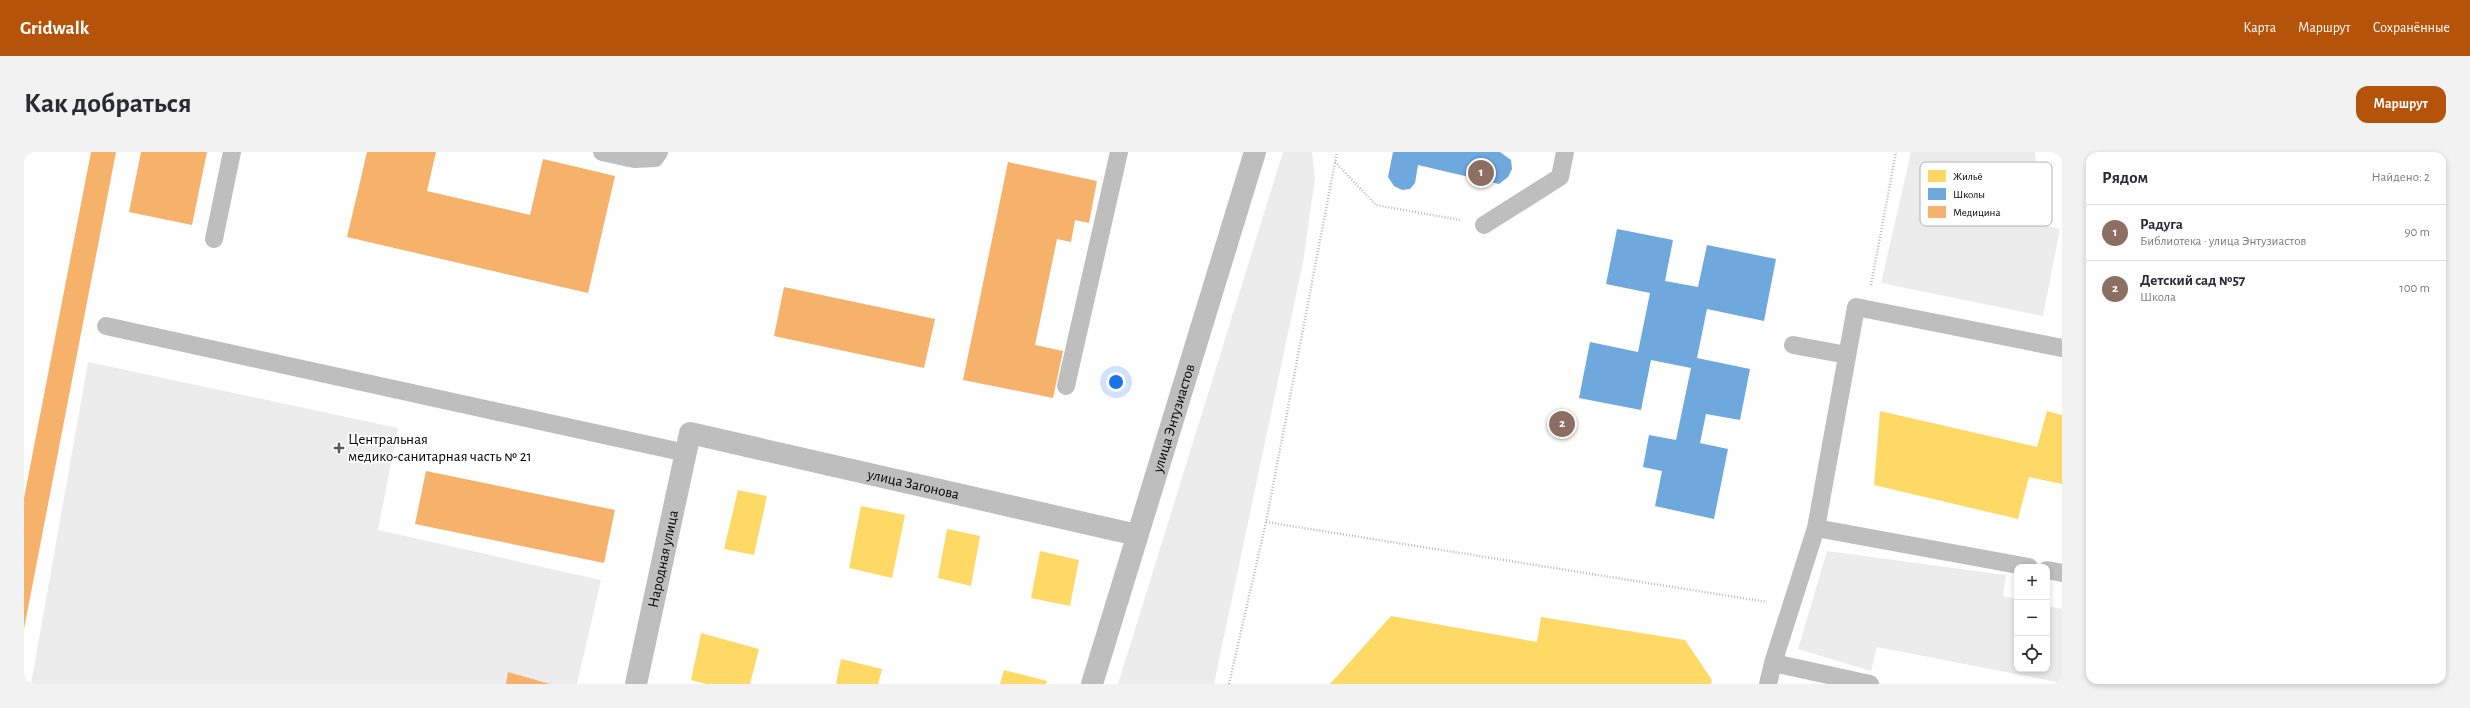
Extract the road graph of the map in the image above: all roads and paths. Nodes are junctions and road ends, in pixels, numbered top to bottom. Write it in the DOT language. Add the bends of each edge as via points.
graph roads {
  1 [pos="232,152"];
  2 [pos="602,152"];
  3 [pos="659,152"];
  4 [pos="1119,152"];
  5 [pos="1255,152"];
  6 [pos="1337,152"];
  7 [pos="1564,152"];
  8 [pos="1896,152"];
  9 [pos="1334,162"];
  10 [pos="1484,225"];
  11 [pos="214,239"];
  12 [pos="1867,309"];
  13 [pos="106,326"];
  14 [pos="1793,345"];
  15 [pos="2062,348"];
  16 [pos="1847,355"];
  17 [pos="1066,386"];
  18 [pos="688,443"];
  19 [pos="1266,522"];
  20 [pos="1816,528"];
  21 [pos="1138,535"];
  22 [pos="2014,564"];
  23 [pos="2050,571"];
  24 [pos="2062,573"];
  25 [pos="1792,606"];
  26 [pos="1773,663"];
  27 [pos="636,684"];
  28 [pos="1092,684"];
  29 [pos="1229,684"];
  30 [pos="1768,684"];
  31 [pos="1870,684"];
  1 -- 11 [label="lane"];
  2 -- 3 [label="lane" via="634,159 655,158"];
  4 -- 17 [label="lane"];
  5 -- 21 [label="street, улица Энтузиастов"];
  6 -- 9 [label="path"];
  7 -- 10 [label="lane" via="1560,177"];
  8 -- 12 [label="path"];
  9 -- 10 [label="path" via="1376,205"];
  9 -- 19 [label="path"];
  12 -- 15 [label="lane"];
  12 -- 16 [label="lane" via="1856,307"];
  13 -- 18 [label="lane"];
  14 -- 16 [label="lane"];
  16 -- 20 [label="lane"];
  18 -- 21 [label="street, улица Загонова"];
  18 -- 27 [label="street, Народная улица"];
  19 -- 25 [label="path"];
  19 -- 29 [label="path"];
  20 -- 22 [label="lane"];
  20 -- 25 [label="lane"];
  21 -- 28 [label="street, улица Энтузиастов"];
  23 -- 24 [label="lane"];
  25 -- 26 [label="lane"];
  26 -- 30 [label="lane"];
  26 -- 31 [label="lane"];
}
